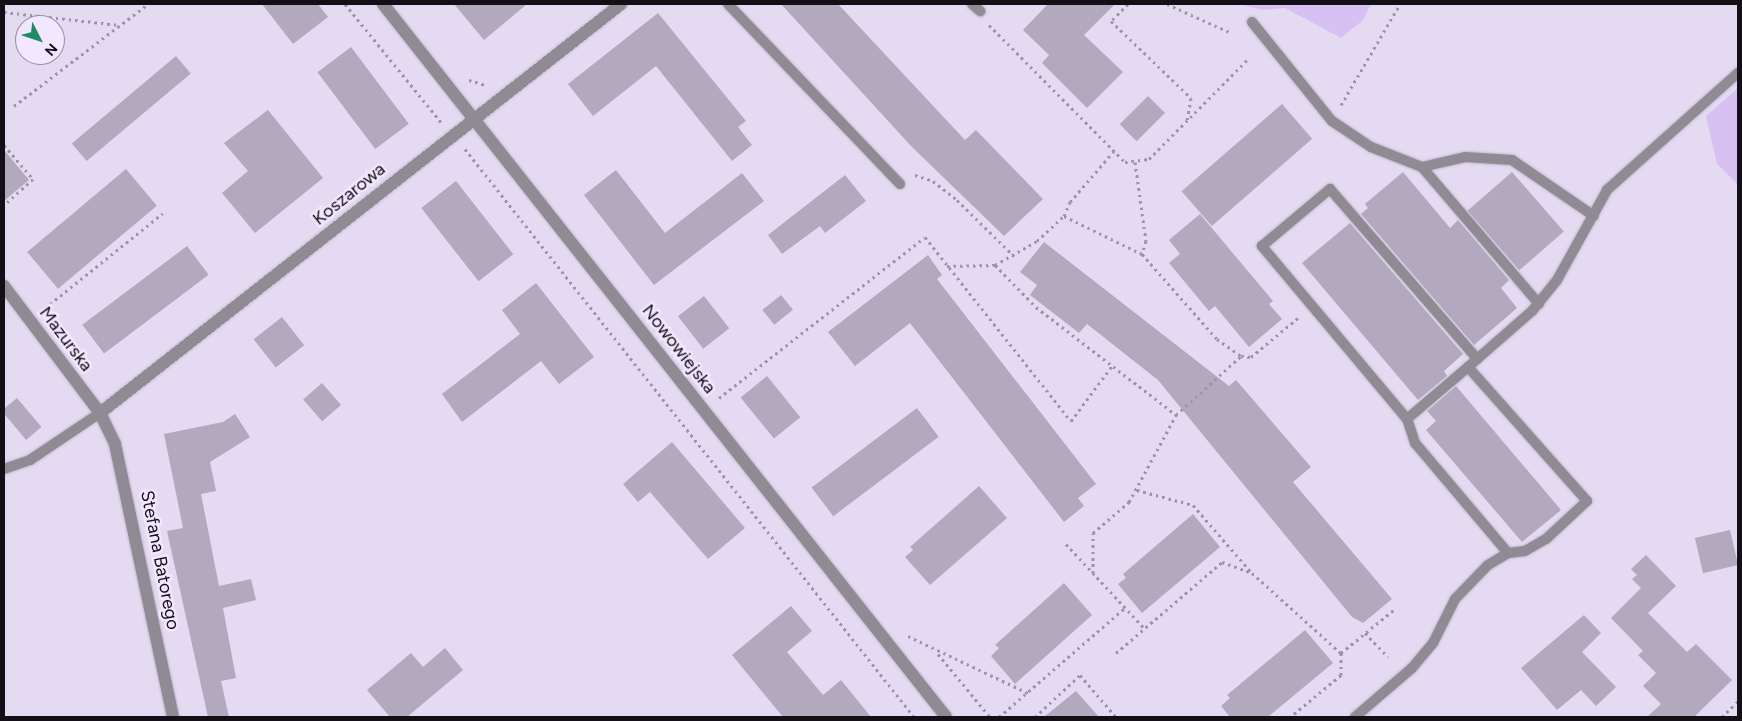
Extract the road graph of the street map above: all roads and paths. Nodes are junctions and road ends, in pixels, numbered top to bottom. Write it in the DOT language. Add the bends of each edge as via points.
graph roads {
  1 [pos="148,4"];
  2 [pos="345,4"];
  3 [pos="383,4"];
  4 [pos="621,4"];
  5 [pos="728,4"];
  6 [pos="972,4"];
  7 [pos="1128,4"];
  8 [pos="1167,4"];
  9 [pos="1400,4"];
  10 [pos="980,11"];
  11 [pos="4,12"];
  12 [pos="1252,22"];
  13 [pos="120,25"];
  14 [pos="1228,32"];
  15 [pos="1247,60"];
  16 [pos="463,72"];
  17 [pos="1738,73"];
  18 [pos="489,83"];
  19 [pos="14,106"];
  20 [pos="473,116"];
  21 [pos="439,120"];
  22 [pos="1187,120"];
  23 [pos="1332,121"];
  24 [pos="432,126"];
  25 [pos="450,135"];
  26 [pos="4,145"];
  27 [pos="1114,151"];
  28 [pos="454,152"];
  29 [pos="1135,162"];
  30 [pos="1422,167"];
  31 [pos="911,171"];
  32 [pos="900,184"];
  33 [pos="4,204"];
  34 [pos="163,213"];
  35 [pos="1064,216"];
  36 [pos="1594,216"];
  37 [pos="1142,254"];
  38 [pos="1014,256"];
  39 [pos="995,265"];
  40 [pos="947,266"];
  41 [pos="4,286"];
  42 [pos="36,304"];
  43 [pos="1539,304"];
  44 [pos="1313,306"];
  45 [pos="42,310"];
  46 [pos="48,318"];
  47 [pos="1242,356"];
  48 [pos="1477,359"];
  49 [pos="1112,366"];
  50 [pos="1468,367"];
  51 [pos="713,390"];
  52 [pos="719,398"];
  53 [pos="725,406"];
  54 [pos="100,413"];
  55 [pos="1176,415"];
  56 [pos="1408,419"];
  57 [pos="4,469"];
  58 [pos="1137,490"];
  59 [pos="1066,544"];
  60 [pos="1508,553"];
  61 [pos="1093,573"];
  62 [pos="1252,573"];
  63 [pos="1126,608"];
  64 [pos="1396,608"];
  65 [pos="1144,628"];
  66 [pos="902,630"];
  67 [pos="1365,633"];
  68 [pos="1116,653"];
  69 [pos="1341,653"];
  70 [pos="938,654"];
  71 [pos="1388,657"];
  72 [pos="1028,693"];
  73 [pos="1738,701"];
  74 [pos="174,717"];
  75 [pos="914,717"];
  76 [pos="946,717"];
  77 [pos="990,717"];
  78 [pos="999,717"];
  79 [pos="1035,717"];
  80 [pos="1116,717"];
  81 [pos="1290,717"];
  82 [pos="1355,717"];
  83 [pos="1722,717"];
  1 -- 13 [label="path"];
  2 -- 21 [label="path"];
  3 -- 20 [label="street, Nowowiejska"];
  4 -- 20 [label="street, Koszarowa"];
  5 -- 32 [label="lane"];
  6 -- 10 [label="lane"];
  7 -- 22 [label="path" via="1111,21 1191,98"];
  8 -- 14 [label="path"];
  9 -- 23 [label="path"];
  10 -- 27 [label="path"];
  11 -- 13 [label="path"];
  12 -- 23 [label="lane"];
  13 -- 19 [label="path"];
  15 -- 22 [label="path"];
  16 -- 18 [label="path" via="475,85"];
  17 -- 36 [label="lane" via="1607,190"];
  20 -- 25 [label="street, Koszarowa"];
  20 -- 76 [label="street, Nowowiejska"];
  21 -- 24 [label="path"];
  21 -- 25 [label="path"];
  22 -- 29 [label="path" via="1149,159"];
  23 -- 30 [label="lane" via="1371,147"];
  25 -- 54 [label="street, Koszarowa"];
  26 -- 33 [label="path" via="33,180"];
  27 -- 29 [label="path" via="1126,162"];
  27 -- 35 [label="path" via="1070,202"];
  28 -- 75 [label="path" via="462,146 466,149"];
  29 -- 37 [label="path" via="1146,241"];
  30 -- 36 [label="lane" via="1465,157 1512,160"];
  30 -- 43 [label="lane"];
  31 -- 38 [label="path" via="957,200"];
  34 -- 45 [label="path"];
  35 -- 37 [label="path"];
  35 -- 38 [label="path"];
  36 -- 43 [label="lane"];
  37 -- 47 [label="path" via="1217,339"];
  38 -- 39 [label="path"];
  39 -- 40 [label="path"];
  39 -- 49 [label="path" via="1012,286"];
  40 -- 49 [label="path" via="1070,421"];
  40 -- 52 [label="path" via="925,237"];
  41 -- 54 [label="street, Mazurska"];
  42 -- 45 [label="path"];
  43 -- 48 [label="lane"];
  44 -- 47 [label="path" via="1252,357"];
  44 -- 48 [label="lane" via="1262,246 1330,189"];
  44 -- 56 [label="lane"];
  45 -- 46 [label="path"];
  47 -- 55 [label="path"];
  48 -- 50 [label="lane"];
  49 -- 55 [label="path"];
  50 -- 56 [label="lane"];
  50 -- 60 [label="lane" via="1587,501 1546,539 1525,551"];
  51 -- 52 [label="path"];
  52 -- 53 [label="path"];
  54 -- 57 [label="lane" via="38,455"];
  54 -- 74 [label="street, Stefana Batorego" via="116,444 127,484"];
  55 -- 58 [label="path"];
  56 -- 60 [label="lane" via="1415,443"];
  58 -- 61 [label="path" via="1093,533"];
  58 -- 62 [label="path" via="1193,505"];
  59 -- 61 [label="path"];
  60 -- 82 [label="lane" via="1488,564 1455,599 1433,643 1412,668"];
  61 -- 63 [label="path"];
  62 -- 65 [label="path" via="1222,562"];
  62 -- 69 [label="path"];
  63 -- 65 [label="path"];
  63 -- 72 [label="path"];
  64 -- 67 [label="path"];
  65 -- 68 [label="path"];
  66 -- 70 [label="path"];
  67 -- 69 [label="path"];
  67 -- 71 [label="path"];
  69 -- 81 [label="path" via="1341,675"];
  70 -- 72 [label="path"];
  70 -- 77 [label="path"];
  72 -- 78 [label="path"];
  73 -- 83 [label="path"];
  79 -- 80 [label="path" via="1080,675"];
}
